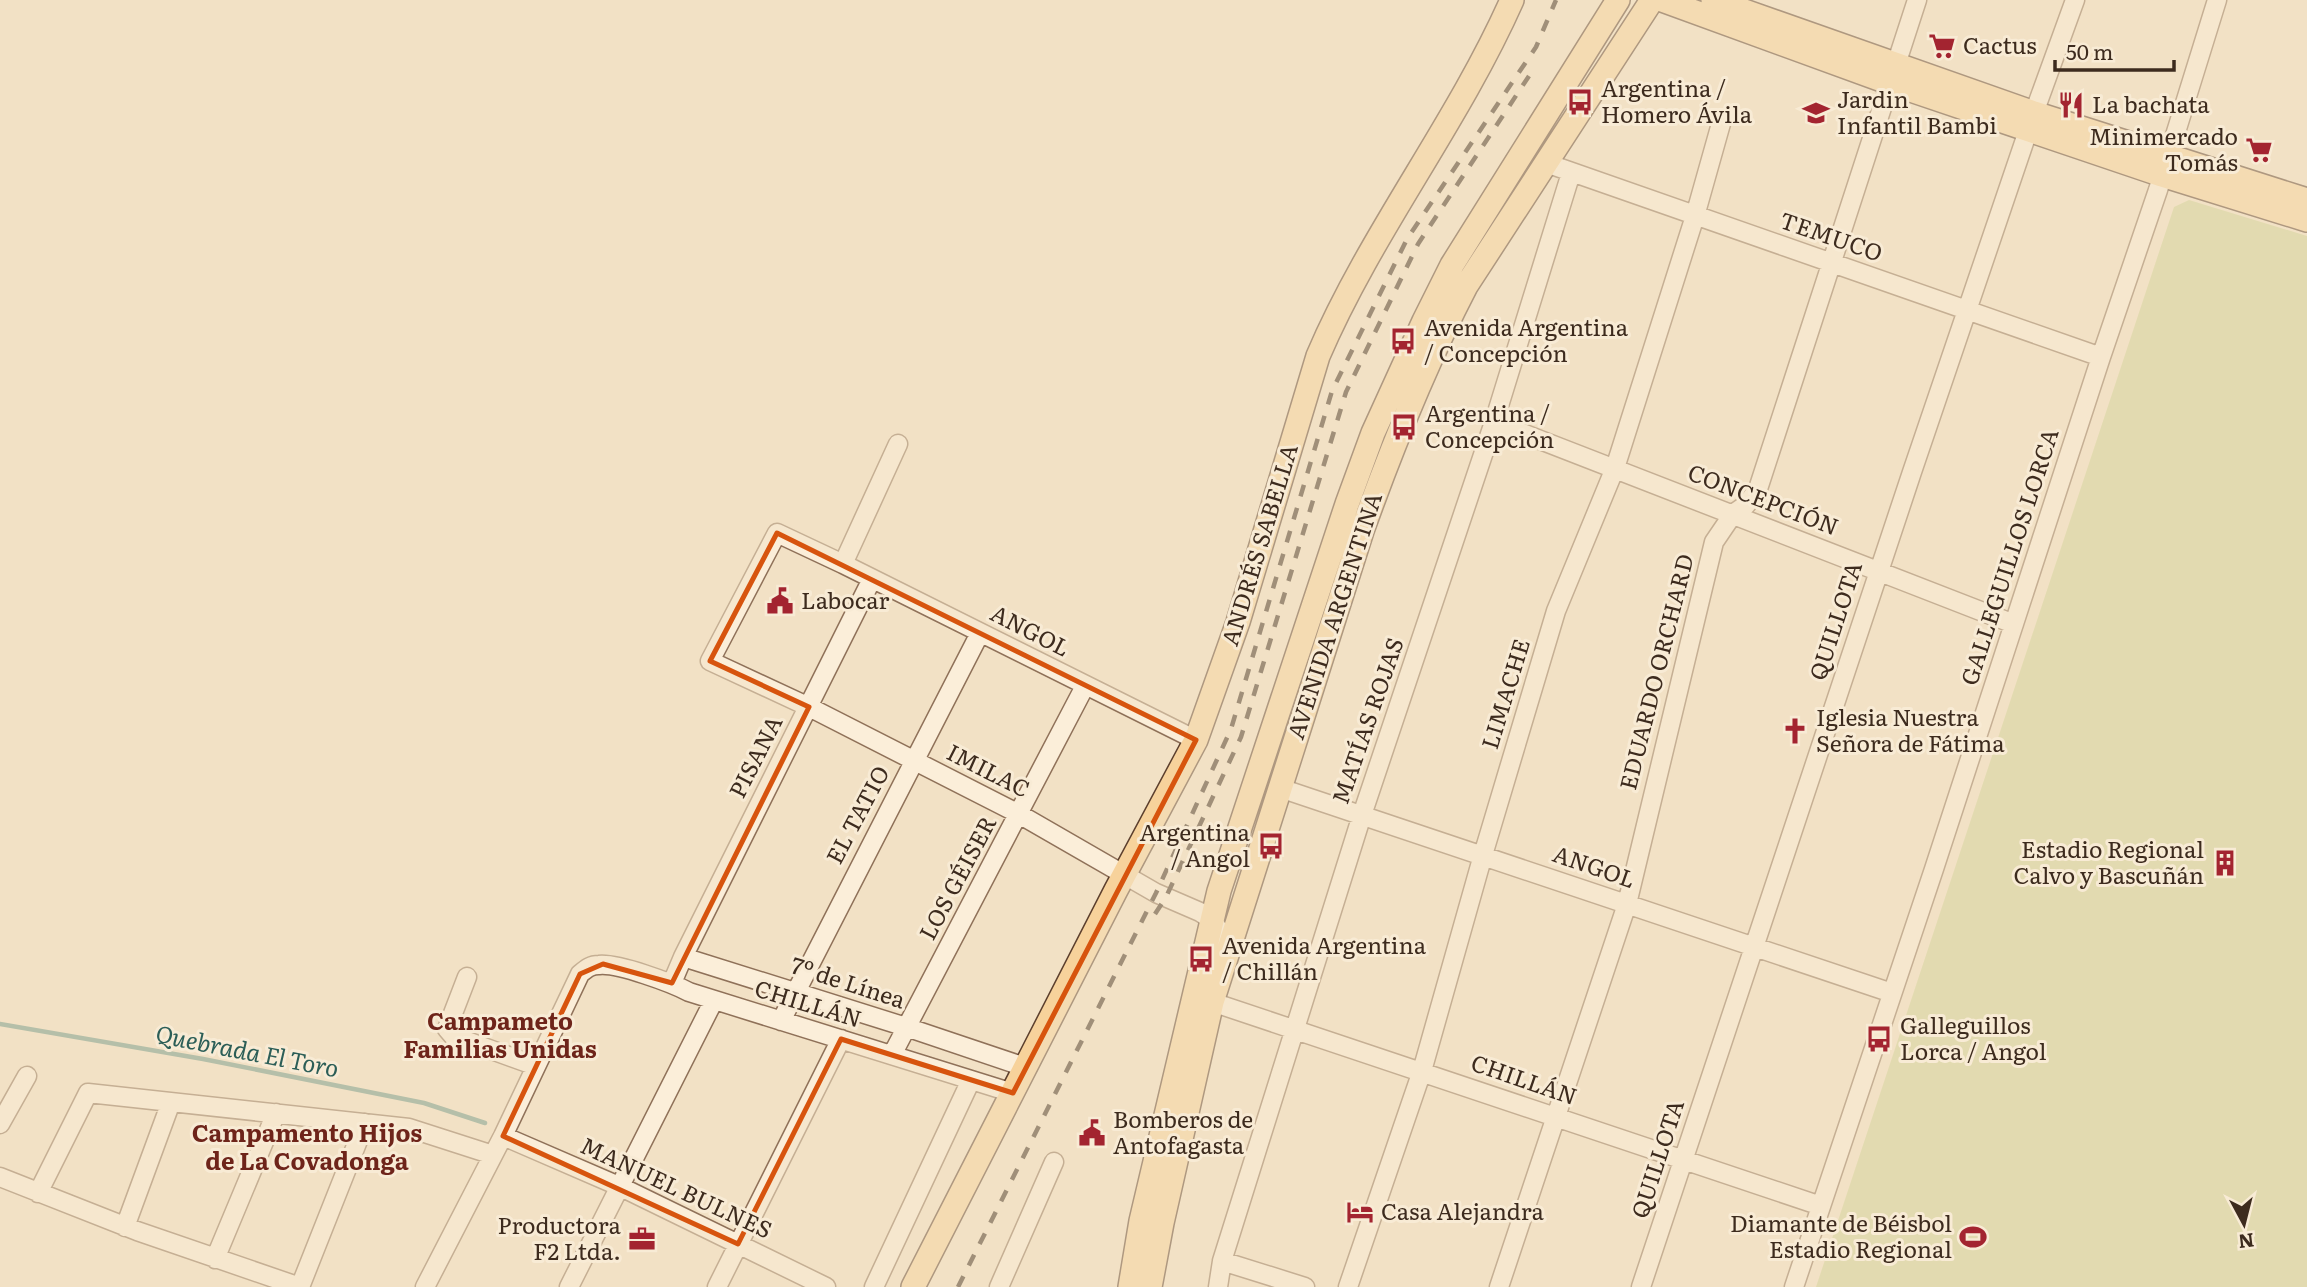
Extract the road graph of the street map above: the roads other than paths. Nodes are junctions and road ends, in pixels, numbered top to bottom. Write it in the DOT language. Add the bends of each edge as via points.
graph roads {
  1 [pos="1512,0"];
  2 [pos="1618,0"];
  3 [pos="1652,0"];
  4 [pos="1662,0"];
  5 [pos="1713,0"];
  6 [pos="1917,0"];
  7 [pos="2075,0"];
  8 [pos="2217,0"];
  9 [pos="1893,74"];
  10 [pos="1722,120"];
  11 [pos="2031,122"];
  12 [pos="1546,163"];
  13 [pos="2165,166"];
  14 [pos="1571,173"];
  15 [pos="2307,200"];
  16 [pos="1695,216"];
  17 [pos="2307,220"];
  18 [pos="1833,264"];
  19 [pos="1968,311"];
  20 [pos="2101,357"];
  21 [pos="1494,422"];
  22 [pos="898,444"];
  23 [pos="1615,468"];
  24 [pos="1733,514"];
  25 [pos="843,564"];
  26 [pos="1879,571"];
  27 [pos="872,579"];
  28 [pos="2014,624"];
  29 [pos="979,633"];
  30 [pos="710,661"];
  31 [pos="1085,686"];
  32 [pos="810,706"];
  33 [pos="1196,740"];
  34 [pos="914,760"];
  35 [pos="1280,788"];
  36 [pos="1019,814"];
  37 [pos="1362,815"];
  38 [pos="1483,855"];
  39 [pos="1125,875"];
  40 [pos="1627,904"];
  41 [pos="1212,920"];
  42 [pos="1229,945"];
  43 [pos="1754,947"];
  44 [pos="683,957"];
  45 [pos="467,977"];
  46 [pos="672,983"];
  47 [pos="794,991"];
  48 [pos="1892,993"];
  49 [pos="714,1000"];
  50 [pos="1212,1002"];
  51 [pos="780,1021"];
  52 [pos="906,1027"];
  53 [pos="1294,1029"];
  54 [pos="841,1039"];
  55 [pos="892,1055"];
  56 [pos="536,1066"];
  57 [pos="1025,1068"];
  58 [pos="1422,1071"];
  59 [pos="27,1076"];
  60 [pos="971,1080"];
  61 [pos="1013,1093"];
  62 [pos="171,1102"];
  63 [pos="276,1113"];
  64 [pos="1558,1117"];
  65 [pos="365,1123"];
  66 [pos="0,1124"];
  67 [pos="503,1136"];
  68 [pos="493,1155"];
  69 [pos="1684,1160"];
  70 [pos="1054,1162"];
  71 [pos="0,1177"];
  72 [pos="621,1187"];
  73 [pos="37,1193"];
  74 [pos="1821,1206"];
  75 [pos="125,1227"];
  76 [pos="738,1244"];
  77 [pos="215,1259"];
  78 [pos="1222,1261"];
  79 [pos="300,1287"];
  80 [pos="425,1287"];
  81 [pos="569,1287"];
  82 [pos="717,1287"];
  83 [pos="826,1287"];
  84 [pos="874,1287"];
  85 [pos="913,1287"];
  86 [pos="999,1287"];
  87 [pos="1130,1287"];
  88 [pos="1150,1287"];
  89 [pos="1218,1287"];
  90 [pos="1305,1287"];
  91 [pos="1348,1287"];
  92 [pos="1499,1287"];
  93 [pos="1641,1287"];
  94 [pos="1794,1287"];
  1 -- 33 [label="main road, ANDRÉS SABELLA" via="1495,39 1369,254 1322,347 1238,622"];
  2 -- 41 [label="main road, AVENIDA ARGENTINA" via="1452,265 1378,422 1246,806"];
  3 -- 12 [label="main road, AVENIDA ARGENTINA"];
  4 -- 9 [label="main road"];
  5 -- 9 [label="main road"];
  6 -- 9 [label="street, EDUARDO ORCHARD"];
  7 -- 11 [label="street, QUILLOTA"];
  8 -- 13 [label="street, GALLEGUILLOS LORCA"];
  9 -- 11 [label="main road"];
  9 -- 18 [label="street, EDUARDO ORCHARD"];
  10 -- 16 [label="street, LIMACHE"];
  11 -- 13 [label="main road"];
  11 -- 19 [label="street, QUILLOTA"];
  12 -- 14 [label="street, TEMUCO"];
  12 -- 35 [label="main road, AVENIDA ARGENTINA" via="1466,286 1415,394 1362,531"];
  13 -- 15 [label="main road"];
  13 -- 17 [label="main road"];
  13 -- 20 [label="street, GALLEGUILLOS LORCA"];
  14 -- 16 [label="street, TEMUCO"];
  14 -- 21 [label="street, MATÍAS ROJAS"];
  16 -- 18 [label="street, TEMUCO"];
  16 -- 23 [label="street, LIMACHE"];
  18 -- 19 [label="street, TEMUCO"];
  18 -- 24 [label="street, EDUARDO ORCHARD" via="1758,489"];
  19 -- 20 [label="street, TEMUCO"];
  19 -- 26 [label="street, QUILLOTA"];
  20 -- 28 [label="street, GALLEGUILLOS LORCA"];
  21 -- 23 [label="street, CONCEPCIÓN"];
  21 -- 37 [label="street, MATÍAS ROJAS"];
  22 -- 25 [label="street"];
  23 -- 24 [label="street, CONCEPCIÓN"];
  23 -- 38 [label="street, LIMACHE" via="1556,611"];
  24 -- 26 [label="street, CONCEPCIÓN"];
  24 -- 40 [label="street, EDUARDO ORCHARD" via="1714,542"];
  25 -- 27 [label="street, ANGOL"];
  25 -- 30 [label="street, ANGOL" via="777,533"];
  26 -- 28 [label="street, CONCEPCIÓN"];
  26 -- 43 [label="street, QUILLOTA"];
  27 -- 29 [label="street, ANGOL"];
  27 -- 32 [label="street, PISANA"];
  28 -- 48 [label="street, GALLEGUILLOS LORCA"];
  29 -- 31 [label="street, ANGOL"];
  29 -- 34 [label="street, EL TATIO"];
  30 -- 32 [label="street, IMILAC"];
  31 -- 33 [label="street, ANGOL"];
  31 -- 36 [label="street, LOS GÉISER"];
  32 -- 34 [label="street, IMILAC"];
  32 -- 44 [label="street, PISANA"];
  33 -- 39 [label="main road, ANDRÉS SABELLA"];
  34 -- 36 [label="street, IMILAC"];
  34 -- 47 [label="street, EL TATIO"];
  35 -- 37 [label="street, ANGOL"];
  35 -- 42 [label="main road, AVENIDA ARGENTINA"];
  36 -- 39 [label="street, IMILAC"];
  36 -- 52 [label="street, LOS GÉISER"];
  37 -- 38 [label="street, ANGOL"];
  37 -- 53 [label="street, MATÍAS ROJAS"];
  38 -- 40 [label="street, ANGOL"];
  38 -- 58 [label="street, LIMACHE"];
  39 -- 41 [label="street, IMILAC"];
  39 -- 57 [label="main road, ANDRÉS SABELLA"];
  40 -- 43 [label="street, ANGOL"];
  40 -- 64 [label="street, EDUARDO ORCHARD"];
  41 -- 42 [label="street"];
  41 -- 87 [label="main road, AVENIDA ARGENTINA" via="1141,1221"];
  42 -- 50 [label="main road, AVENIDA ARGENTINA"];
  43 -- 48 [label="street, ANGOL"];
  43 -- 69 [label="street, QUILLOTA"];
  44 -- 46 [label="street"];
  44 -- 47 [label="street, 7º de Línea"];
  45 -- 56 [label="street" via="447,1029 453,1036"];
  46 -- 49 [label="street, CHILLÁN"];
  46 -- 56 [label="street, CHILLÁN" via="603,964 590,966 580,974"];
  47 -- 51 [label="street, EL TATIO"];
  47 -- 52 [label="street, 7º de Línea"];
  48 -- 74 [label="street, GALLEGUILLOS LORCA"];
  49 -- 51 [label="street, CHILLÁN"];
  49 -- 72 [label="street"];
  50 -- 53 [label="street, CHILLÁN"];
  50 -- 88 [label="main road, AVENIDA ARGENTINA"];
  51 -- 54 [label="street, CHILLÁN"];
  52 -- 55 [label="street, LOS GÉISER"];
  52 -- 57 [label="street, 7º de Línea"];
  53 -- 58 [label="street, CHILLÁN"];
  53 -- 78 [label="street, MATÍAS ROJAS"];
  54 -- 55 [label="street, CHILLÁN"];
  54 -- 76 [label="street"];
  55 -- 60 [label="street, CHILLÁN"];
  56 -- 67 [label="street"];
  57 -- 61 [label="main road, ANDRÉS SABELLA"];
  58 -- 64 [label="street, CHILLÁN"];
  58 -- 91 [label="street, LIMACHE"];
  59 -- 66 [label="street"];
  60 -- 61 [label="street, CHILLÁN"];
  60 -- 84 [label="street"];
  61 -- 85 [label="main road, ANDRÉS SABELLA"];
  62 -- 63 [label="street"];
  62 -- 73 [label="street" via="88,1093"];
  62 -- 75 [label="street"];
  63 -- 65 [label="street"];
  63 -- 77 [label="street"];
  64 -- 69 [label="street, CHILLÁN"];
  64 -- 92 [label="street, EDUARDO ORCHARD"];
  65 -- 68 [label="street" via="409,1129"];
  65 -- 79 [label="street"];
  67 -- 68 [label="street"];
  67 -- 72 [label="street, MANUEL BULNES"];
  68 -- 80 [label="street"];
  69 -- 74 [label="street, CHILLÁN"];
  69 -- 93 [label="street, QUILLOTA"];
  70 -- 86 [label="street"];
  71 -- 73 [label="street"];
  72 -- 76 [label="street, MANUEL BULNES"];
  72 -- 81 [label="street"];
  73 -- 75 [label="street"];
  74 -- 94 [label="street, GALLEGUILLOS LORCA"];
  75 -- 77 [label="street"];
  76 -- 82 [label="street"];
  76 -- 83 [label="street, MANUEL BULNES"];
  77 -- 79 [label="street"];
  78 -- 89 [label="street, MATÍAS ROJAS"];
  78 -- 90 [label="street"];
}
